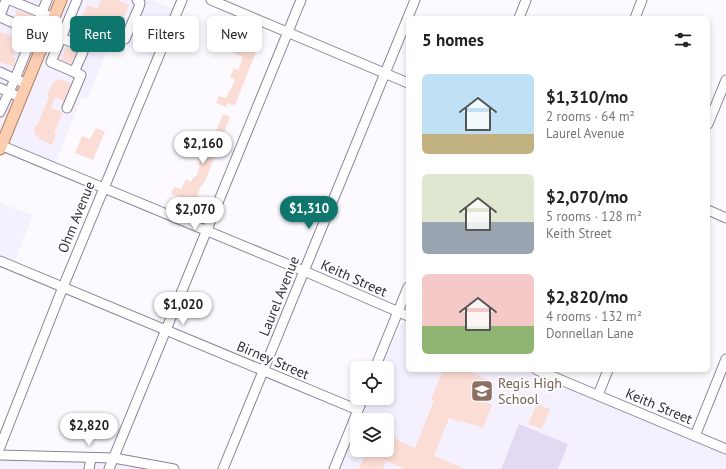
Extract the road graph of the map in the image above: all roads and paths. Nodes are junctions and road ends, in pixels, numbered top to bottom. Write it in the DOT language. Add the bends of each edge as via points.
graph roads {
  1 [pos="6,0"];
  2 [pos="10,0"];
  3 [pos="47,0"];
  4 [pos="61,0"];
  5 [pos="77,0"];
  6 [pos="137,0"];
  7 [pos="182,0"];
  8 [pos="211,0"];
  9 [pos="301,0"];
  10 [pos="415,0"];
  11 [pos="526,0"];
  12 [pos="642,0"];
  13 [pos="42,13"];
  14 [pos="0,16"];
  15 [pos="41,16"];
  16 [pos="54,16"];
  17 [pos="408,16"];
  18 [pos="520,16"];
  19 [pos="636,16"];
  20 [pos="62,18"];
  21 [pos="12,20"];
  22 [pos="69,20"];
  23 [pos="406,22"];
  24 [pos="287,32"];
  25 [pos="62,36"];
  26 [pos="125,39"];
  27 [pos="26,52"];
  28 [pos="33,52"];
  29 [pos="56,52"];
  30 [pos="83,52"];
  31 [pos="39,54"];
  32 [pos="53,59"];
  33 [pos="0,72"];
  34 [pos="74,72"];
  35 [pos="385,73"];
  36 [pos="15,79"];
  37 [pos="726,80"];
  38 [pos="406,82"];
  39 [pos="27,84"];
  40 [pos="0,88"];
  41 [pos="10,92"];
  42 [pos="21,98"];
  43 [pos="67,108"];
  44 [pos="0,112"];
  45 [pos="710,119"];
  46 [pos="0,147"];
  47 [pos="103,188"];
  48 [pos="710,211"];
  49 [pos="726,218"];
  50 [pos="206,231"];
  51 [pos="0,261"];
  52 [pos="304,271"];
  53 [pos="63,287"];
  54 [pos="406,292"];
  55 [pos="398,312"];
  56 [pos="406,315"];
  57 [pos="166,330"];
  58 [pos="726,359"];
  59 [pos="378,361"];
  60 [pos="263,371"];
  61 [pos="542,372"];
  62 [pos="607,372"];
  63 [pos="598,395"];
  64 [pos="360,405"];
  65 [pos="358,410"];
  66 [pos="695,436"];
  67 [pos="0,447"];
  68 [pos="726,450"];
  69 [pos="0,455"];
  70 [pos="91,458"];
  71 [pos="114,458"];
  72 [pos="89,469"];
  73 [pos="109,469"];
  74 [pos="174,469"];
  75 [pos="223,469"];
  76 [pos="334,469"];
  1 -- 14 [label="street"];
  2 -- 13 [label="street"];
  3 -- 13 [label="street"];
  4 -- 16 [label="main road"];
  5 -- 22 [label="street"];
  6 -- 26 [label="street" via="140,3 139,7"];
  7 -- 47 [label="street, Ohm Avenue"];
  8 -- 24 [label="street"];
  9 -- 24 [label="street"];
  10 -- 17 [label="street, Laurel Avenue"];
  11 -- 18 [label="street"];
  12 -- 19 [label="street"];
  13 -- 15 [label="street"];
  13 -- 16 [label="street"];
  14 -- 21 [label="street"];
  20 -- 22 [label="street"];
  22 -- 25 [label="street"];
  23 -- 35 [label="street, Laurel Avenue"];
  24 -- 35 [label="street"];
  24 -- 50 [label="street"];
  27 -- 36 [label="street"];
  28 -- 31 [label="street"];
  29 -- 32 [label="street"];
  30 -- 34 [label="street"];
  31 -- 32 [label="street"];
  31 -- 39 [label="main road"];
  32 -- 34 [label="street" via="51,62"];
  33 -- 36 [label="street"];
  34 -- 43 [label="street" via="80,75"];
  35 -- 38 [label="street"];
  35 -- 52 [label="street, Laurel Avenue"];
  36 -- 39 [label="street"];
  36 -- 41 [label="street"];
  37 -- 45 [label="street"];
  39 -- 42 [label="main road"];
  40 -- 41 [label="street"];
  41 -- 42 [label="street"];
  41 -- 44 [label="street"];
  42 -- 46 [label="main road"];
  46 -- 47 [label="street, Keith Street"];
  47 -- 50 [label="street, Keith Street"];
  47 -- 53 [label="street, Ohm Avenue"];
  48 -- 49 [label="street"];
  50 -- 52 [label="street, Keith Street"];
  50 -- 57 [label="street"];
  51 -- 53 [label="street, Birney Street"];
  52 -- 55 [label="street, Keith Street"];
  52 -- 60 [label="street, Laurel Avenue"];
  53 -- 57 [label="street, Birney Street"];
  53 -- 67 [label="street, Ohm Avenue"];
  54 -- 55 [label="street"];
  55 -- 56 [label="street, Keith Street"];
  55 -- 59 [label="street"];
  57 -- 60 [label="street, Birney Street"];
  57 -- 71 [label="street"];
  58 -- 66 [label="street"];
  60 -- 65 [label="street, Birney Street"];
  60 -- 75 [label="street, Laurel Avenue"];
  61 -- 63 [label="street, Keith Street"];
  62 -- 63 [label="street"];
  63 -- 66 [label="street, Keith Street"];
  64 -- 65 [label="street"];
  65 -- 76 [label="street"];
  66 -- 68 [label="street, Keith Street"];
  69 -- 70 [label="street"];
  70 -- 71 [label="street"];
  70 -- 72 [label="street"];
  71 -- 73 [label="street"];
  71 -- 74 [label="street"];
}
